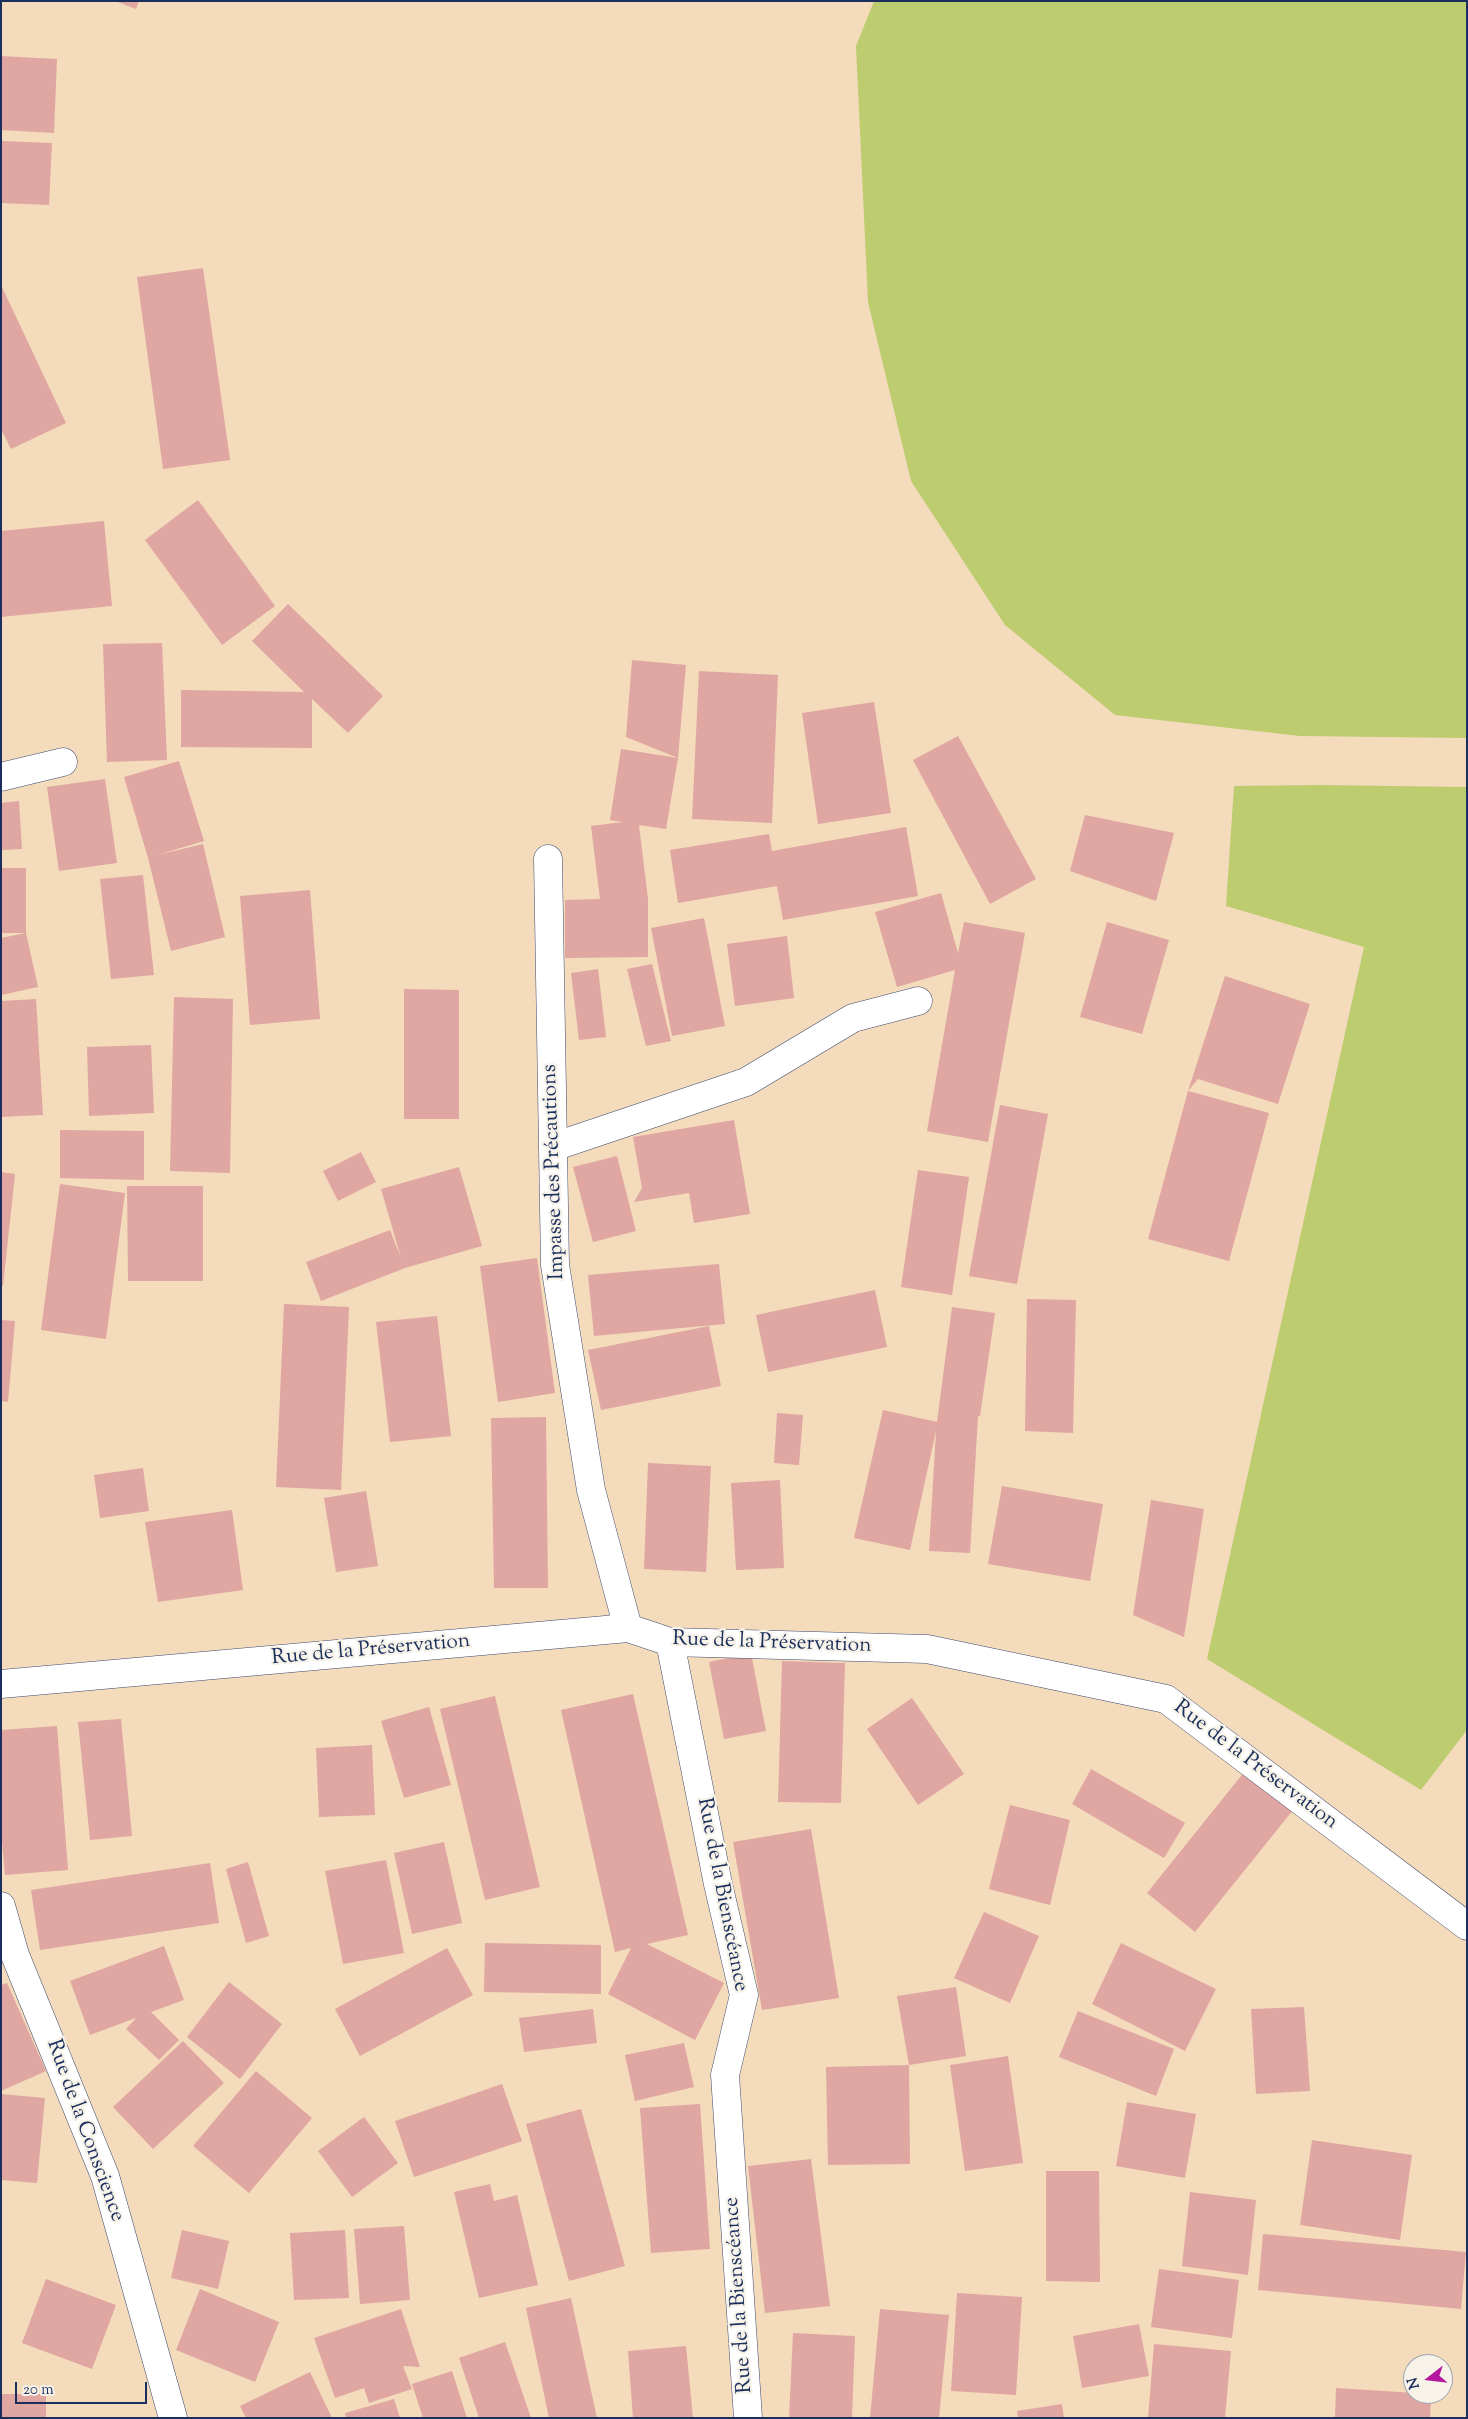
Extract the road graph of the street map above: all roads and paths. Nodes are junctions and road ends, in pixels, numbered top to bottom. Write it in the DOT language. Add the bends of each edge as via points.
graph roads {
  1 [pos="63,762"];
  2 [pos="1,777"];
  3 [pos="548,859"];
  4 [pos="918,1001"];
  5 [pos="553,1147"];
  6 [pos="628,1628"];
  7 [pos="670,1642"];
  8 [pos="1,1684"];
  9 [pos="1,1906"];
  10 [pos="1467,1926"];
  11 [pos="173,2418"];
  12 [pos="748,2418"];
  1 -- 2 [label="street"];
  3 -- 5 [label="street, Impasse des Précautions"];
  4 -- 5 [label="street" via="853,1018 746,1082"];
  5 -- 6 [label="street, Impasse des Précautions" via="555,1265 591,1490"];
  6 -- 7 [label="street, Rue de la Préservation"];
  6 -- 8 [label="street, Rue de la Préservation"];
  7 -- 10 [label="street, Rue de la Préservation" via="927,1649 1166,1699"];
  7 -- 12 [label="street, Rue de la Bienscéance" via="718,1884 744,1995 725,2075"];
  9 -- 11 [label="street, Rue de la Conscience" via="16,1955 105,2176"];
}
